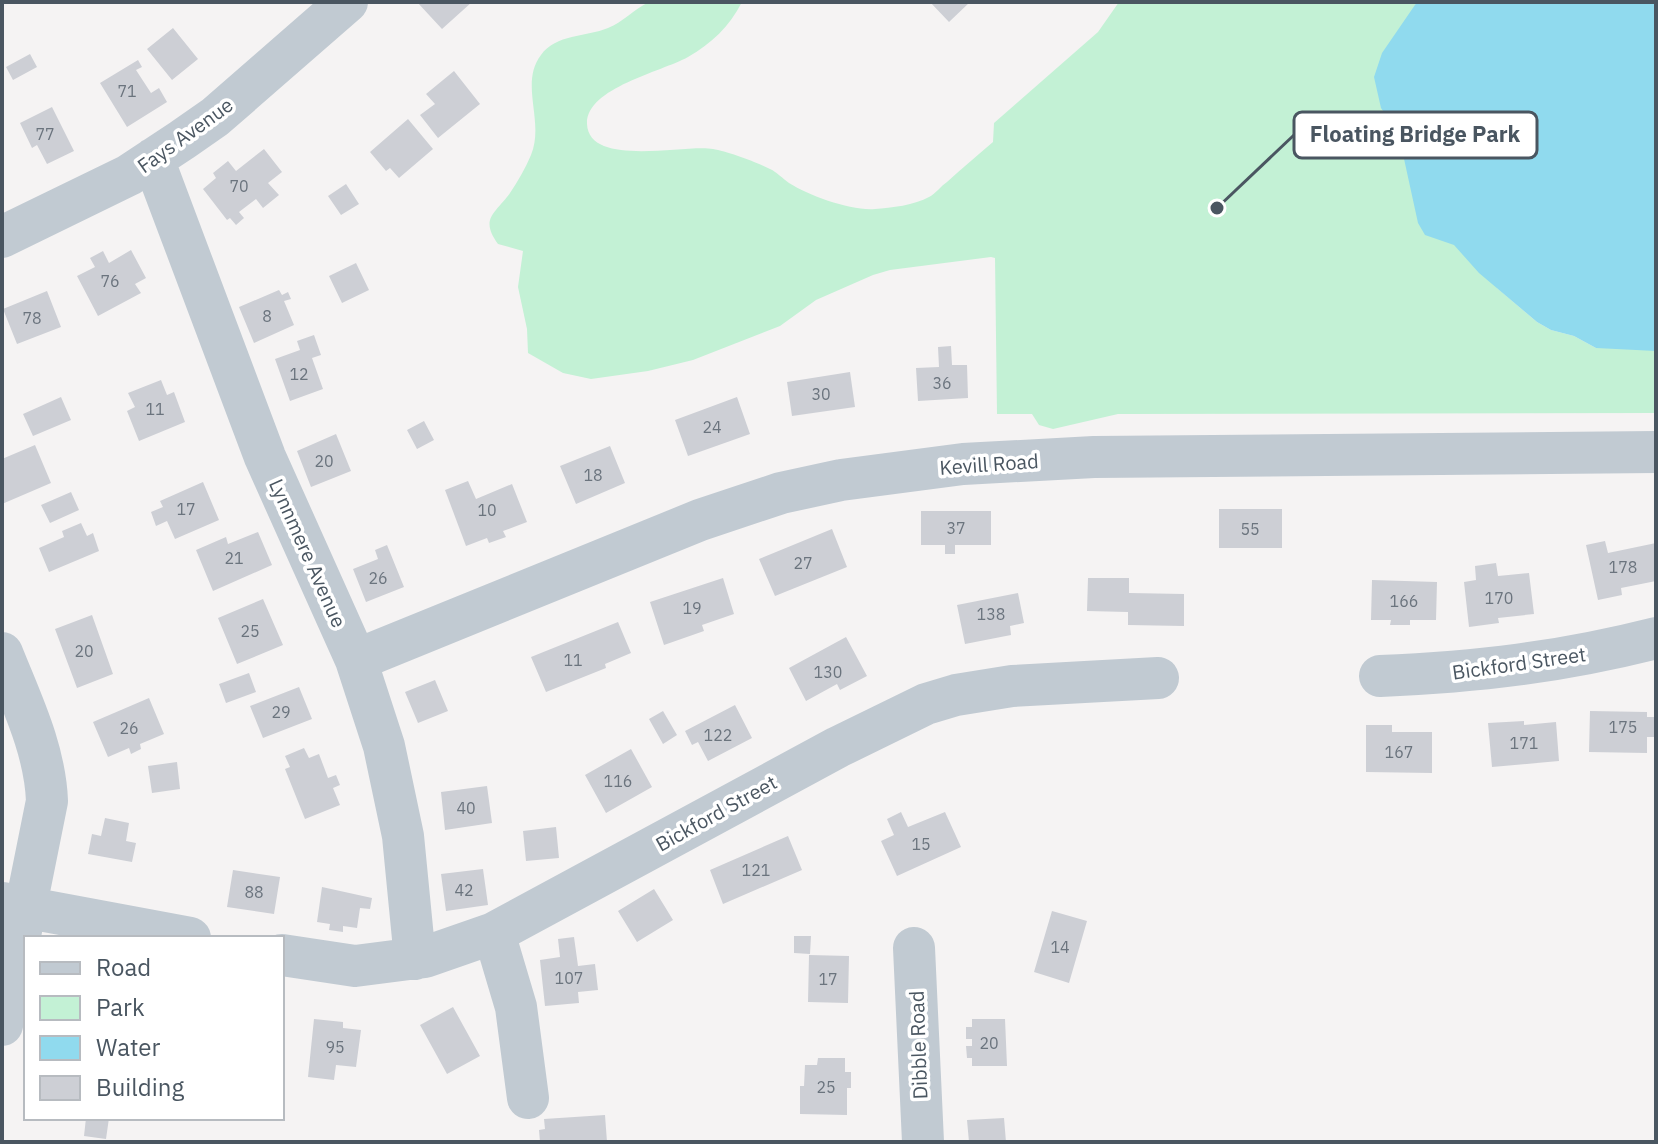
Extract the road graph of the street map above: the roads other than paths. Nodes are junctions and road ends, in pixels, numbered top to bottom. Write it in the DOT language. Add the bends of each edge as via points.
graph roads {
  1 [pos="347,2"];
  2 [pos="153,159"];
  3 [pos="2,237"];
  4 [pos="1656,452"];
  5 [pos="1656,638"];
  6 [pos="2,653"];
  7 [pos="356,660"];
  8 [pos="1380,676"];
  9 [pos="1158,678"];
  10 [pos="14,905"];
  11 [pos="494,933"];
  12 [pos="179,936"];
  13 [pos="914,948"];
  14 [pos="284,955"];
  15 [pos="415,959"];
  16 [pos="2,1025"];
  17 [pos="528,1098"];
  18 [pos="923,1142"];
  1 -- 2 [label="street, Fays Avenue" via="215,117"];
  2 -- 3 [label="street, Fays Avenue"];
  2 -- 7 [label="street, Lynnmere Avenue" via="265,457"];
  4 -- 7 [label="street, Kevill Road" via="1094,457 963,464 841,480 700,520"];
  5 -- 8 [label="street, Bickford Street" via="1529,665"];
  6 -- 10 [label="street" via="46,776 47,801"];
  7 -- 15 [label="street, Lynnmere Avenue" via="395,792"];
  9 -- 11 [label="street, Bickford Street" via="1012,686 926,704"];
  10 -- 12 [label="street"];
  10 -- 16 [label="street"];
  11 -- 15 [label="street, Bickford Street"];
  11 -- 17 [label="street" via="516,1007"];
  13 -- 18 [label="street, Dibble Road"];
  14 -- 15 [label="street, Bickford Street" via="355,966"];
}
